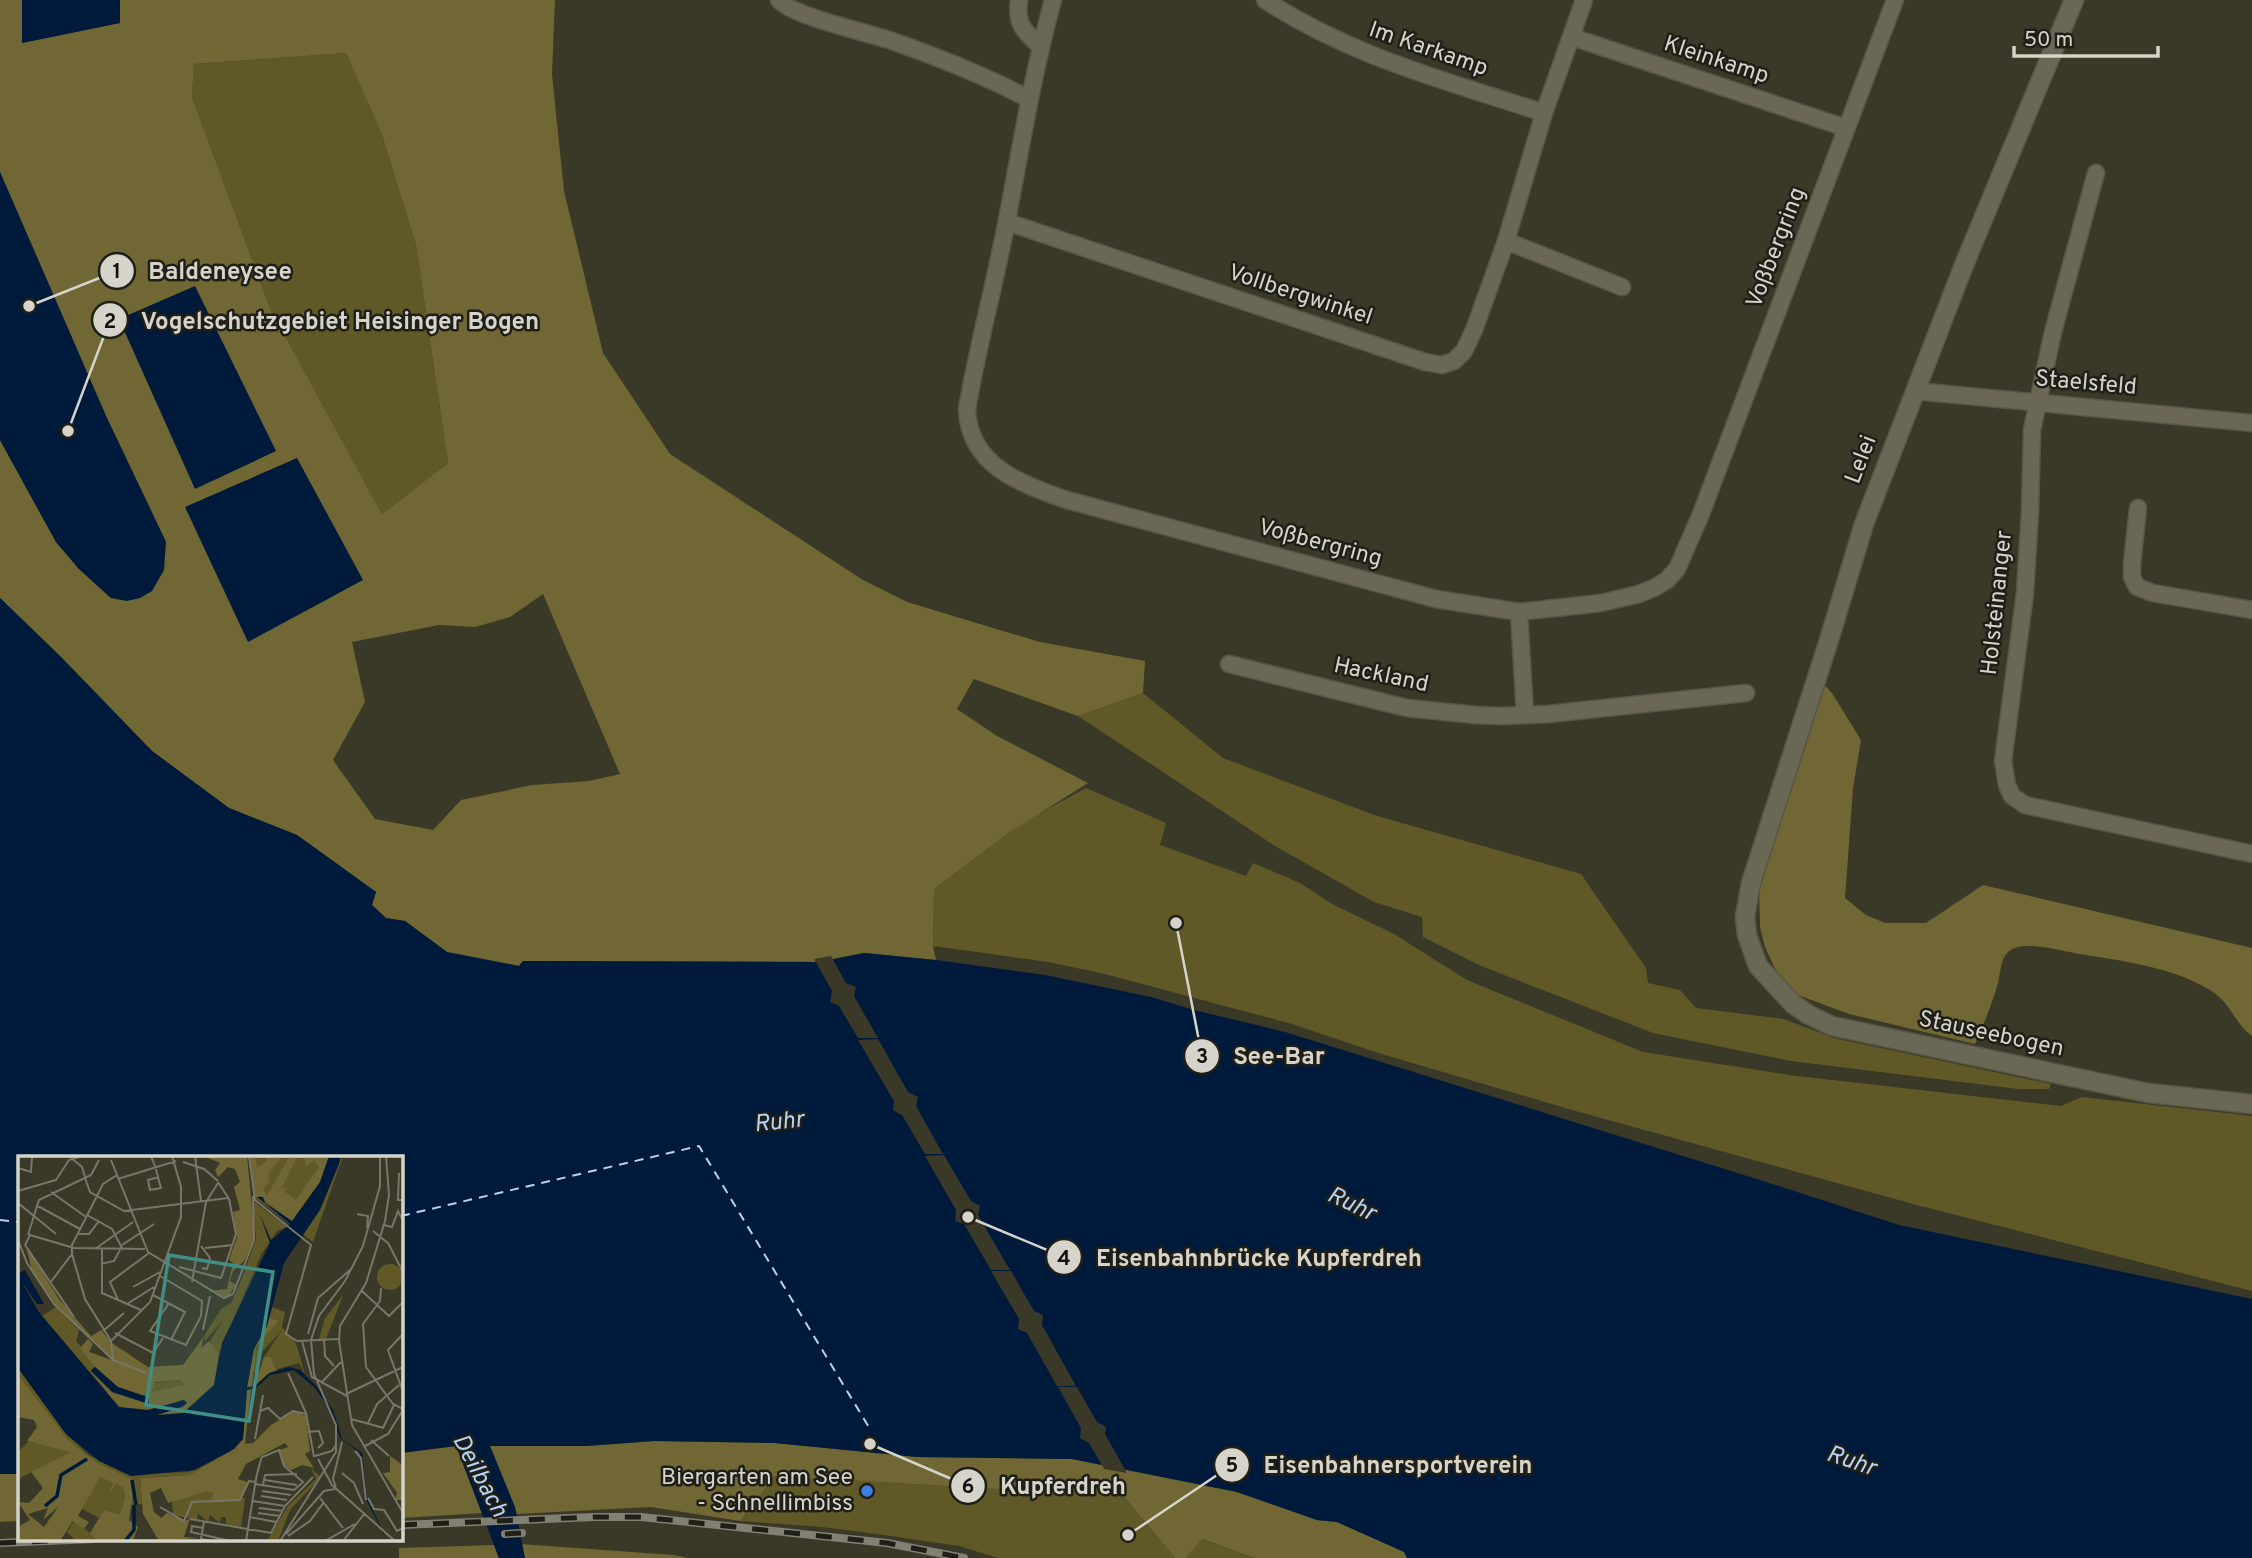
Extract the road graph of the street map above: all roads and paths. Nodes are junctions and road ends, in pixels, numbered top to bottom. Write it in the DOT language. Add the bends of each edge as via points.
graph roads {
  1 [pos="779,0"];
  2 [pos="1019,0"];
  3 [pos="1053,0"];
  4 [pos="1265,0"];
  5 [pos="1584,0"];
  6 [pos="1895,0"];
  7 [pos="2074,0"];
  8 [pos="1572,37"];
  9 [pos="1040,46"];
  10 [pos="1029,99"];
  11 [pos="1544,113"];
  12 [pos="1846,128"];
  13 [pos="2096,173"];
  14 [pos="1007,222"];
  15 [pos="1506,241"];
  16 [pos="1622,287"];
  17 [pos="1915,391"];
  18 [pos="2036,401"];
  19 [pos="2252,423"];
  20 [pos="2138,508"];
  21 [pos="2252,610"];
  22 [pos="1518,612"];
  23 [pos="1229,664"];
  24 [pos="1746,693"];
  25 [pos="1525,715"];
  26 [pos="2252,853"];
  27 [pos="1752,951"];
  28 [pos="2252,1104"];
  1 -- 10 [label="street" via="803,14 895,42"];
  2 -- 9 [label="street" via="1020,25"];
  3 -- 9 [label="street"];
  4 -- 11 [label="street, Im Karkamp" via="1377,58"];
  5 -- 8 [label="street, Vollbergwinkel"];
  6 -- 12 [label="street, Voßbergring"];
  7 -- 17 [label="street, Lelei"];
  8 -- 11 [label="street, Vollbergwinkel"];
  8 -- 12 [label="street, Kleinkamp"];
  9 -- 10 [label="street"];
  10 -- 14 [label="street, Voßbergring"];
  11 -- 15 [label="street, Vollbergwinkel"];
  12 -- 22 [label="street, Voßbergring" via="1677,569 1656,587 1621,600"];
  13 -- 18 [label="street, Holsteinanger"];
  14 -- 15 [label="street, Vollbergwinkel" via="1442,365 1464,351"];
  14 -- 22 [label="street, Voßbergring" via="967,409 971,435 995,465 1067,500 1436,599"];
  15 -- 16 [label="street"];
  17 -- 18 [label="street, Staelsfeld"];
  17 -- 27 [label="street, Lelei" via="1864,524 1762,846 1747,901"];
  18 -- 19 [label="street, Staelsfeld"];
  18 -- 26 [label="street, Holsteinanger" via="2025,593 2003,761 2012,796 2039,809"];
  20 -- 21 [label="street" via="2132,564 2137,587"];
  22 -- 25 [label="street"];
  23 -- 25 [label="street, Hackland" via="1407,708"];
  24 -- 25 [label="street, Hackland"];
  27 -- 28 [label="street, Stauseebogen" via="1765,976 1784,996 1832,1026 2148,1093"];
}
